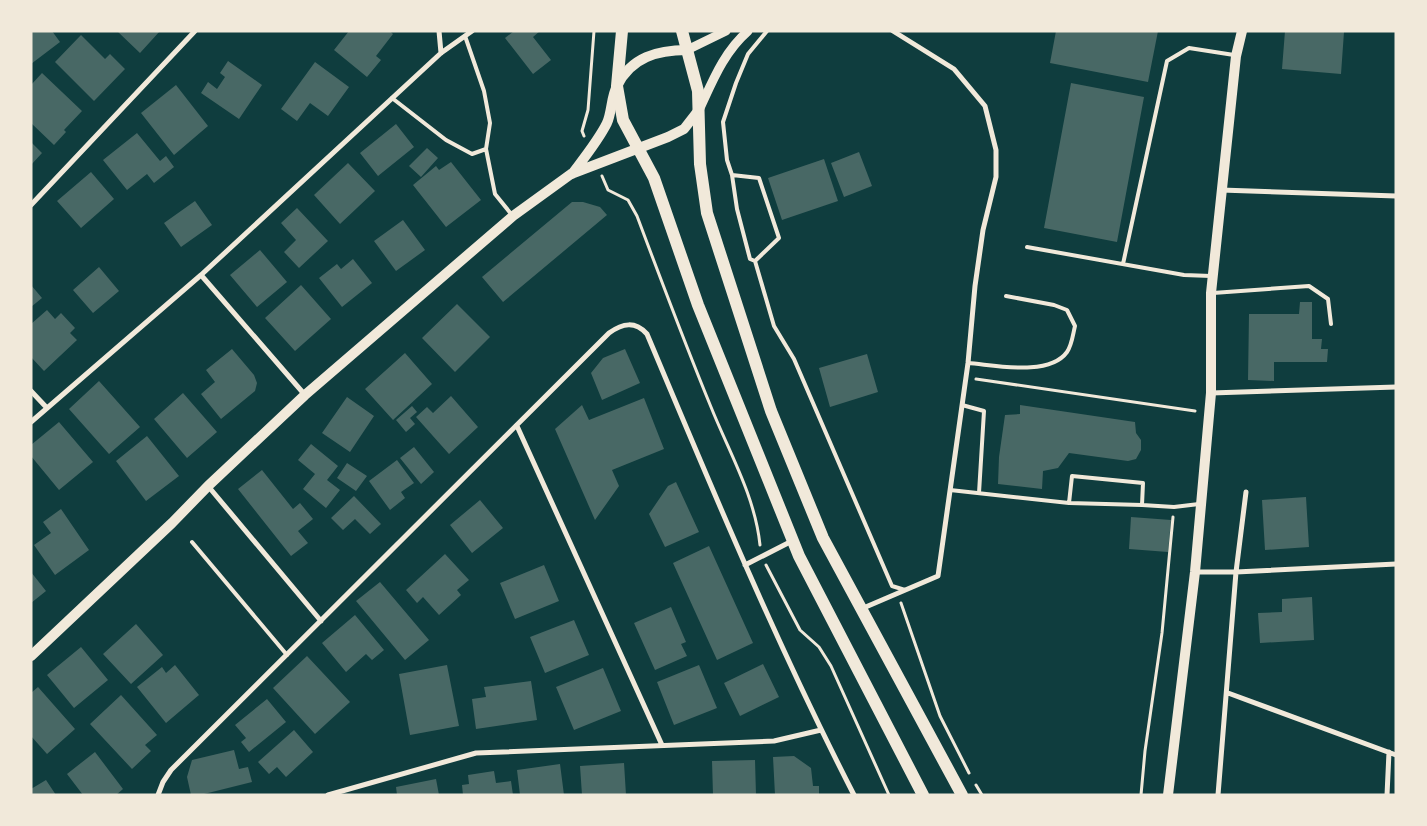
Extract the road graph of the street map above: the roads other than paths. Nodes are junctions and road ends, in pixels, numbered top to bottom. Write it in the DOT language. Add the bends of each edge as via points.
graph roads {
  1 [pos="195,31"];
  2 [pos="439,31"];
  3 [pos="472,31"];
  4 [pos="622,31"];
  5 [pos="682,31"];
  6 [pos="726,31"];
  7 [pos="748,31"];
  8 [pos="767,31"];
  9 [pos="894,31"];
  10 [pos="1242,31"];
  11 [pos="465,36"];
  12 [pos="688,50"];
  13 [pos="441,53"];
  14 [pos="1236,56"];
  15 [pos="617,86"];
  16 [pos="392,98"];
  17 [pos="698,112"];
  18 [pos="639,147"];
  19 [pos="486,149"];
  20 [pos="571,174"];
  21 [pos="732,175"];
  22 [pos="1221,190"];
  23 [pos="1396,196"];
  24 [pos="31,205"];
  25 [pos="513,216"];
  26 [pos="1026,247"];
  27 [pos="755,261"];
  28 [pos="1122,264"];
  29 [pos="201,275"];
  30 [pos="1213,276"];
  31 [pos="1211,293"];
  32 [pos="1006,296"];
  33 [pos="1331,324"];
  34 [pos="968,363"];
  35 [pos="1396,387"];
  36 [pos="31,391"];
  37 [pos="1211,393"];
  38 [pos="305,395"];
  39 [pos="962,405"];
  40 [pos="47,408"];
  41 [pos="31,422"];
  42 [pos="517,426"];
  43 [pos="208,486"];
  44 [pos="950,490"];
  45 [pos="1246,492"];
  46 [pos="978,493"];
  47 [pos="1069,503"];
  48 [pos="1202,503"];
  49 [pos="1142,505"];
  50 [pos="792,541"];
  51 [pos="192,542"];
  52 [pos="1396,564"];
  53 [pos="744,565"];
  54 [pos="1195,572"];
  55 [pos="1236,572"];
  56 [pos="905,590"];
  57 [pos="860,609"];
  58 [pos="321,621"];
  59 [pos="31,656"];
  60 [pos="287,656"];
  61 [pos="1228,693"];
  62 [pos="821,730"];
  63 [pos="662,745"];
  64 [pos="1389,752"];
  65 [pos="1396,755"];
  66 [pos="158,795"];
  67 [pos="328,795"];
  68 [pos="854,795"];
  69 [pos="923,795"];
  70 [pos="962,795"];
  71 [pos="1168,795"];
  72 [pos="1218,795"];
  73 [pos="1387,795"];
  1 -- 24 [label="street"];
  2 -- 13 [label="street"];
  3 -- 11 [label="street"];
  4 -- 15 [label="highway"];
  5 -- 12 [label="highway"];
  6 -- 12 [label="street"];
  7 -- 17 [label="street" via="720,64"];
  8 -- 21 [label="lane" via="748,54 724,122 727,160"];
  9 -- 34 [label="street" via="954,70 985,106 996,150 996,177 983,230"];
  10 -- 14 [label="main road"];
  11 -- 13 [label="street"];
  11 -- 19 [label="lane" via="484,91 490,123"];
  12 -- 15 [label="main road" via="667,50 646,56 632,66"];
  12 -- 17 [label="highway" via="698,91"];
  13 -- 16 [label="street"];
  14 -- 22 [label="main road"];
  14 -- 28 [label="lane" via="1189,48 1167,61"];
  15 -- 18 [label="highway" via="623,120"];
  15 -- 20 [label="main road" via="607,122"];
  16 -- 19 [label="lane" via="446,140 472,154"];
  16 -- 29 [label="street"];
  17 -- 18 [label="main road" via="684,129"];
  17 -- 57 [label="highway" via="700,164 707,213 728,281 772,411 823,538"];
  18 -- 20 [label="main road"];
  18 -- 50 [label="highway" via="654,178 698,305"];
  19 -- 25 [label="lane" via="495,194"];
  20 -- 25 [label="main road"];
  21 -- 27 [label="lane" via="739,218 750,259"];
  21 -- 27 [label="lane" via="759,178 779,238"];
  22 -- 23 [label="street"];
  22 -- 30 [label="main road"];
  25 -- 38 [label="main road"];
  26 -- 28 [label="lane"];
  27 -- 56 [label="lane" via="774,326 794,359 892,586"];
  28 -- 30 [label="lane" via="1184,275"];
  29 -- 38 [label="street"];
  29 -- 40 [label="street"];
  30 -- 31 [label="main road"];
  31 -- 33 [label="lane" via="1309,286 1328,299"];
  31 -- 37 [label="main road"];
  32 -- 34 [label="lane" via="1068,310 1075,326 1068,351 1056,363 1032,368"];
  34 -- 39 [label="street"];
  35 -- 37 [label="street"];
  36 -- 40 [label="street"];
  37 -- 48 [label="main road"];
  38 -- 43 [label="main road"];
  39 -- 44 [label="street"];
  39 -- 46 [label="lane" via="984,411"];
  40 -- 41 [label="street"];
  42 -- 53 [label="street" via="609,333 626,325 637,326 647,334"];
  42 -- 58 [label="street"];
  42 -- 63 [label="street"];
  43 -- 58 [label="street"];
  43 -- 59 [label="main road"];
  44 -- 46 [label="lane"];
  44 -- 56 [label="street" via="938,576"];
  45 -- 55 [label="street"];
  46 -- 47 [label="lane"];
  47 -- 49 [label="lane"];
  47 -- 49 [label="lane" via="1072,476 1142,483"];
  48 -- 49 [label="lane" via="1174,507"];
  48 -- 54 [label="main road"];
  50 -- 53 [label="street"];
  50 -- 69 [label="highway"];
  51 -- 60 [label="lane"];
  52 -- 55 [label="street"];
  53 -- 62 [label="street"];
  54 -- 55 [label="street"];
  54 -- 71 [label="main road"];
  55 -- 61 [label="street"];
  56 -- 57 [label="street"];
  57 -- 70 [label="highway"];
  58 -- 60 [label="street"];
  60 -- 66 [label="street" via="171,770"];
  61 -- 64 [label="street"];
  61 -- 72 [label="street"];
  62 -- 63 [label="street" via="774,741"];
  62 -- 68 [label="street"];
  63 -- 67 [label="street" via="476,753"];
  64 -- 65 [label="street"];
  64 -- 73 [label="street"];
}
